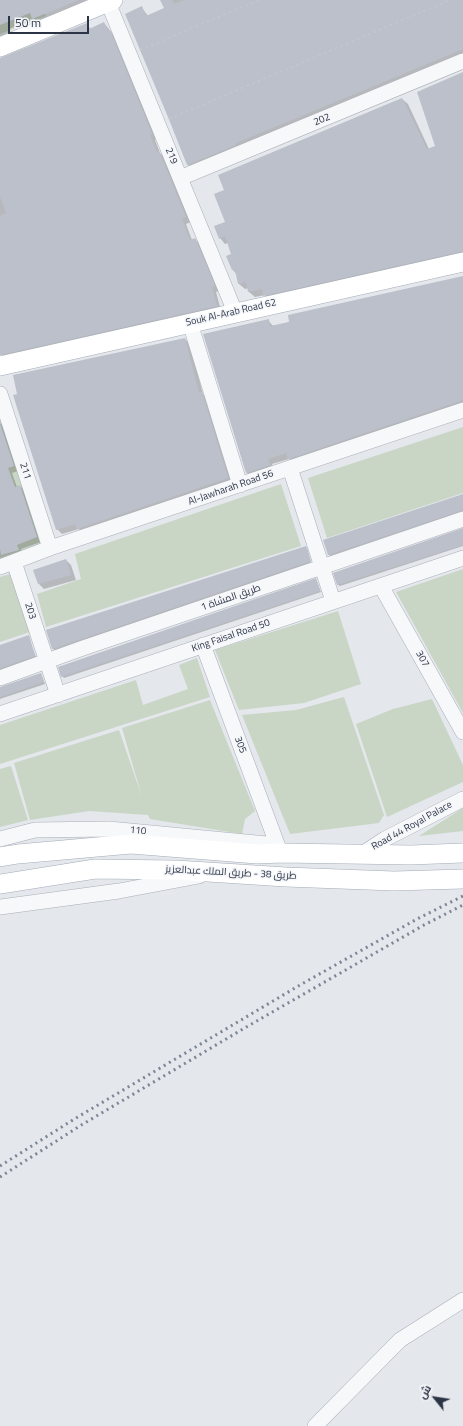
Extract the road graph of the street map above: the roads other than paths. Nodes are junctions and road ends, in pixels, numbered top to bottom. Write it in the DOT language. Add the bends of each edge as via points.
graph roads {
  1 [pos="109,1"];
  2 [pos="0,47"];
  3 [pos="463,61"];
  4 [pos="180,178"];
  5 [pos="463,262"];
  6 [pos="235,312"];
  7 [pos="190,323"];
  8 [pos="0,366"];
  9 [pos="0,394"];
  10 [pos="463,410"];
  11 [pos="290,468"];
  12 [pos="240,485"];
  13 [pos="463,519"];
  14 [pos="50,548"];
  15 [pos="463,558"];
  16 [pos="7,564"];
  17 [pos="321,567"];
  18 [pos="381,586"];
  19 [pos="333,602"];
  20 [pos="203,645"];
  21 [pos="47,661"];
  22 [pos="0,678"];
  23 [pos="58,695"];
  24 [pos="0,714"];
  25 [pos="463,732"];
  26 [pos="463,799"];
  27 [pos="0,839"];
  28 [pos="279,849"];
  29 [pos="463,853"];
  30 [pos="362,854"];
  31 [pos="0,858"];
  32 [pos="219,872"];
  33 [pos="463,879"];
  34 [pos="0,884"];
  35 [pos="0,907"];
  36 [pos="463,1300"];
  37 [pos="315,1426"];
  1 -- 2 [label="main road"];
  1 -- 4 [label="street, 219"];
  3 -- 4 [label="street, 202"];
  4 -- 6 [label="street, 219"];
  5 -- 6 [label="main road, Souk Al-Arab Road 62"];
  6 -- 7 [label="main road, Souk Al-Arab Road 62"];
  7 -- 8 [label="main road, Souk Al-Arab Road 62"];
  7 -- 12 [label="street"];
  9 -- 14 [label="street, 211"];
  10 -- 11 [label="street, Al-Jawharah Road 56"];
  11 -- 12 [label="street, Al-Jawharah Road 56"];
  11 -- 17 [label="street"];
  12 -- 14 [label="street, Al-Jawharah Road 56"];
  13 -- 17 [label="street, طريق المشاة 1"];
  14 -- 16 [label="street, Al-Jawharah Road 56"];
  15 -- 18 [label="street, King Faisal Road 50"];
  16 -- 21 [label="street, 203"];
  17 -- 19 [label="street"];
  17 -- 21 [label="street, طريق المشاة 1"];
  18 -- 19 [label="street, King Faisal Road 50"];
  18 -- 25 [label="street, 307"];
  19 -- 20 [label="street, King Faisal Road 50"];
  20 -- 23 [label="street, King Faisal Road 50"];
  20 -- 28 [label="street, 305"];
  21 -- 22 [label="street, طريق المشاة 1"];
  21 -- 23 [label="street, 203"];
  23 -- 24 [label="street, King Faisal Road 50"];
  26 -- 30 [label="street, Road 44 Royal Palace" via="384,839"];
  27 -- 28 [label="street, 110" via="35,830 109,828"];
  28 -- 30 [label="main road, طريق 38 - طريق الملك عبدالعزيز"];
  28 -- 31 [label="main road, طريق 38 - طريق الملك عبدالعزيز" via="257,854 131,844 18,854"];
  29 -- 30 [label="main road, طريق 38 - طريق الملك عبدالعزيز"];
  32 -- 33 [label="main road, طريق 38 - طريق الملك عبدالعزيز" via="394,881"];
  32 -- 34 [label="main road, طريق 38 - طريق الملك عبدالعزيز" via="95,869"];
  32 -- 35 [label="street" via="119,891"];
  36 -- 37 [label="street" via="400,1340"];
}
